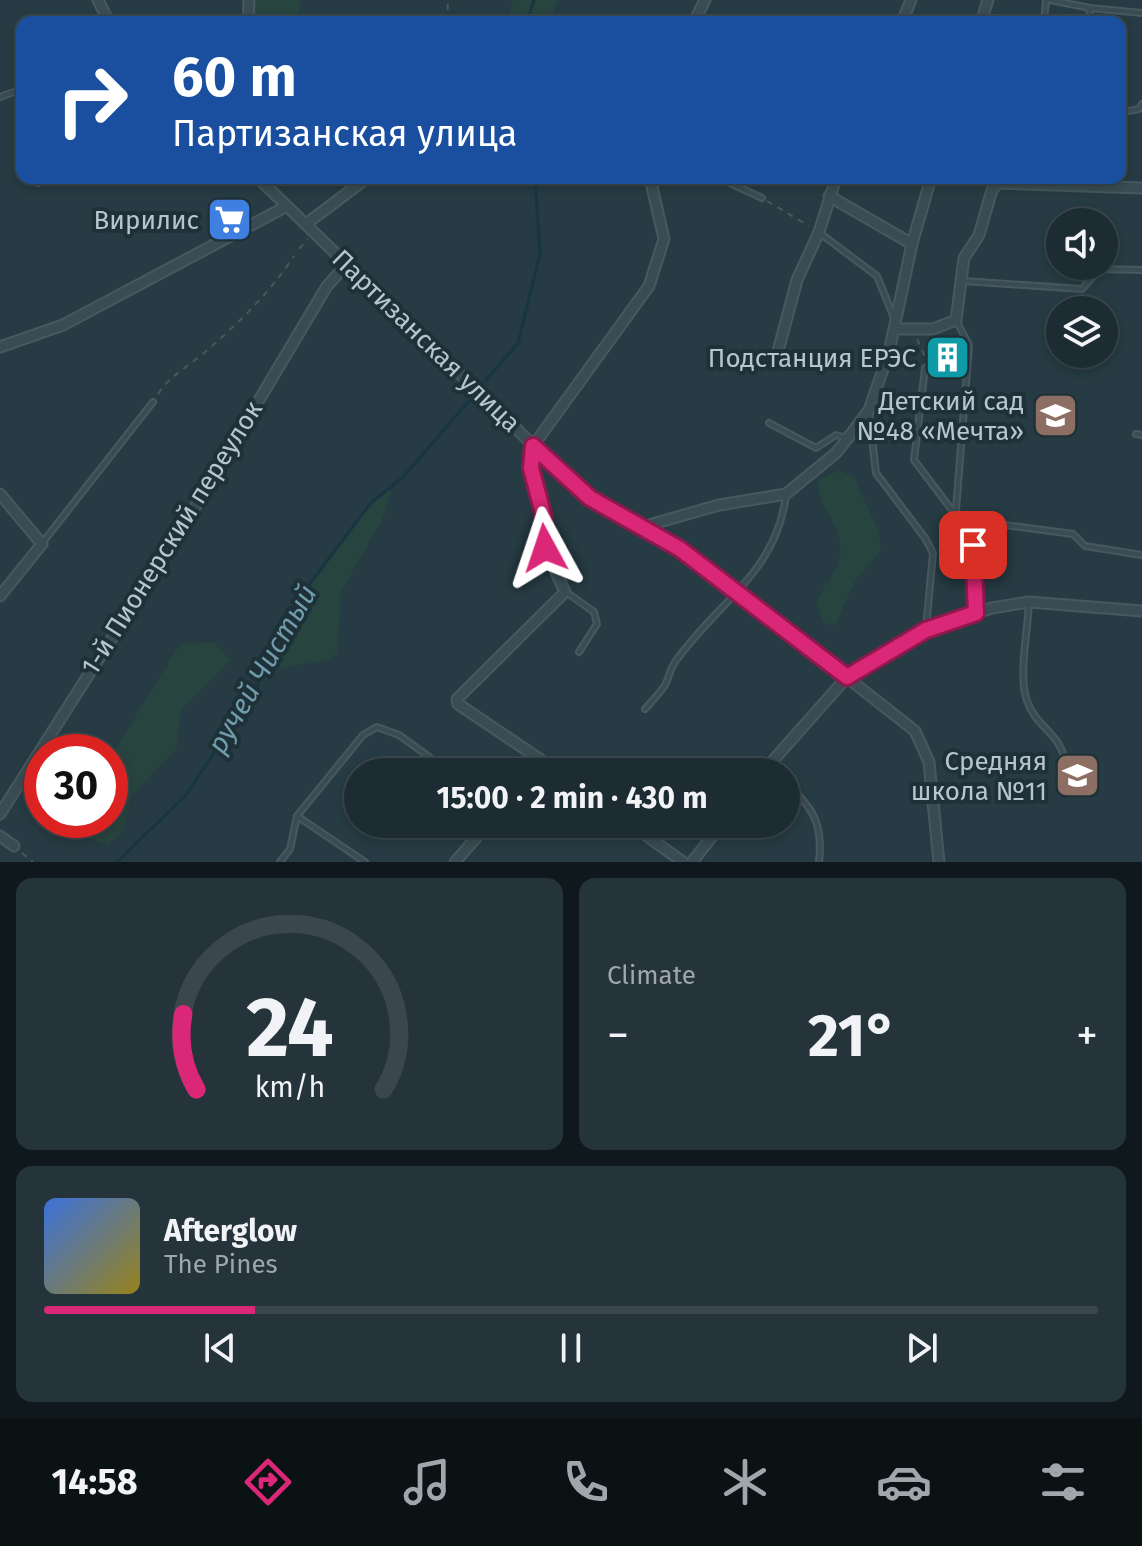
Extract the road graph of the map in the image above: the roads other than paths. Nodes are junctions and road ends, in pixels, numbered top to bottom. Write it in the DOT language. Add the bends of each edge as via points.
graph roads {
  1 [pos="1048,0"];
  2 [pos="1090,8"];
  3 [pos="1142,13"];
  4 [pos="1089,16"];
  5 [pos="264,184"];
  6 [pos="359,184"];
  7 [pos="651,184"];
  8 [pos="732,184"];
  9 [pos="834,184"];
  10 [pos="929,184"];
  11 [pos="997,184"];
  12 [pos="1120,184"];
  13 [pos="1142,188"];
  14 [pos="829,196"];
  15 [pos="762,198"];
  16 [pos="287,206"];
  17 [pos="306,224"];
  18 [pos="819,232"];
  19 [pos="912,244"];
  20 [pos="347,264"];
  21 [pos="1142,270"];
  22 [pos="964,281"];
  23 [pos="956,320"];
  24 [pos="896,326"];
  25 [pos="0,347"];
  26 [pos="778,351"];
  27 [pos="925,368"];
  28 [pos="153,402"];
  29 [pos="869,410"];
  30 [pos="769,423"];
  31 [pos="848,438"];
  32 [pos="533,446"];
  33 [pos="0,494"];
  34 [pos="786,494"];
  35 [pos="956,513"];
  36 [pos="983,522"];
  37 [pos="642,527"];
  38 [pos="42,544"];
  39 [pos="1142,555"];
  40 [pos="565,592"];
  41 [pos="736,592"];
  42 [pos="0,596"];
  43 [pos="1029,602"];
  44 [pos="1142,611"];
  45 [pos="976,613"];
  46 [pos="926,630"];
  47 [pos="579,652"];
  48 [pos="847,677"];
  49 [pos="645,709"];
  50 [pos="344,758"];
  51 [pos="344,758"];
  52 [pos="431,758"];
  53 [pos="538,758"];
  54 [pos="778,758"];
  55 [pos="1067,769"];
  56 [pos="800,798"];
  57 [pos="0,814"];
  58 [pos="297,816"];
  59 [pos="0,836"];
  60 [pos="476,838"];
  61 [pos="650,838"];
  62 [pos="711,838"];
  63 [pos="14,846"];
  64 [pos="280,862"];
  65 [pos="365,862"];
  66 [pos="455,862"];
  67 [pos="683,862"];
  68 [pos="692,862"];
  69 [pos="819,862"];
  70 [pos="939,862"];
  1 -- 2 [label="lane"];
  2 -- 3 [label="lane"];
  2 -- 4 [label="lane"];
  5 -- 16 [label="street, Партизанская улица"];
  6 -- 17 [label="street"];
  7 -- 32 [label="street" via="664,239 649,286"];
  8 -- 15 [label="lane"];
  9 -- 14 [label="street"];
  10 -- 19 [label="street"];
  11 -- 22 [label="street" via="979,235 964,258"];
  12 -- 13 [label="street"];
  14 -- 18 [label="street"];
  14 -- 19 [label="street"];
  16 -- 17 [label="street, Партизанская улица"];
  16 -- 25 [label="street" via="63,325"];
  17 -- 20 [label="street, Партизанская улица"];
  18 -- 24 [label="lane" via="877,276"];
  18 -- 26 [label="street" via="797,280"];
  19 -- 24 [label="street"];
  20 -- 32 [label="street, Партизанская улица"];
  20 -- 57 [label="street, 1-й Пионерский переулок" via="327,286 194,509"];
  21 -- 22 [label="lane" via="1100,269 1082,289"];
  22 -- 23 [label="street"];
  23 -- 24 [label="street" via="933,329"];
  23 -- 35 [label="lane" via="969,345"];
  24 -- 29 [label="street"];
  27 -- 35 [label="lane" via="914,460"];
  28 -- 38 [label="lane"];
  29 -- 31 [label="street"];
  29 -- 46 [label="lane" via="876,473 933,553"];
  30 -- 31 [label="lane" via="816,448 836,435"];
  31 -- 34 [label="street"];
  32 -- 37 [label="street, Партизанская улица" via="590,498"];
  32 -- 40 [label="street" via="531,468 544,517 545,548"];
  33 -- 38 [label="street"];
  34 -- 37 [label="street" via="719,505"];
  34 -- 41 [label="lane" via="779,529 760,567"];
  35 -- 45 [label="lane" via="973,545"];
  36 -- 39 [label="lane" via="1073,534 1085,546"];
  37 -- 41 [label="street, Партизанская улица"];
  38 -- 42 [label="street"];
  40 -- 47 [label="lane" via="594,612 597,624"];
  40 -- 53 [label="street" via="457,699"];
  41 -- 48 [label="street, Партизанская улица"];
  41 -- 49 [label="lane" via="672,665 666,684"];
  43 -- 44 [label="street"];
  43 -- 45 [label="street"];
  43 -- 55 [label="lane" via="1023,683 1027,703 1057,737"];
  45 -- 46 [label="street"];
  46 -- 48 [label="street"];
  48 -- 54 [label="street"];
  48 -- 70 [label="street, Партизанская улица" via="915,731 924,748 933,781"];
  50 -- 52 [label="lane" via="377,727 399,735"];
  51 -- 58 [label="lane"];
  56 -- 69 [label="lane" via="820,826"];
  58 -- 64 [label="lane" via="290,849"];
  58 -- 65 [label="lane"];
  59 -- 63 [label="street"];
  60 -- 66 [label="street"];
  61 -- 67 [label="street"];
  62 -- 68 [label="street"];
}
